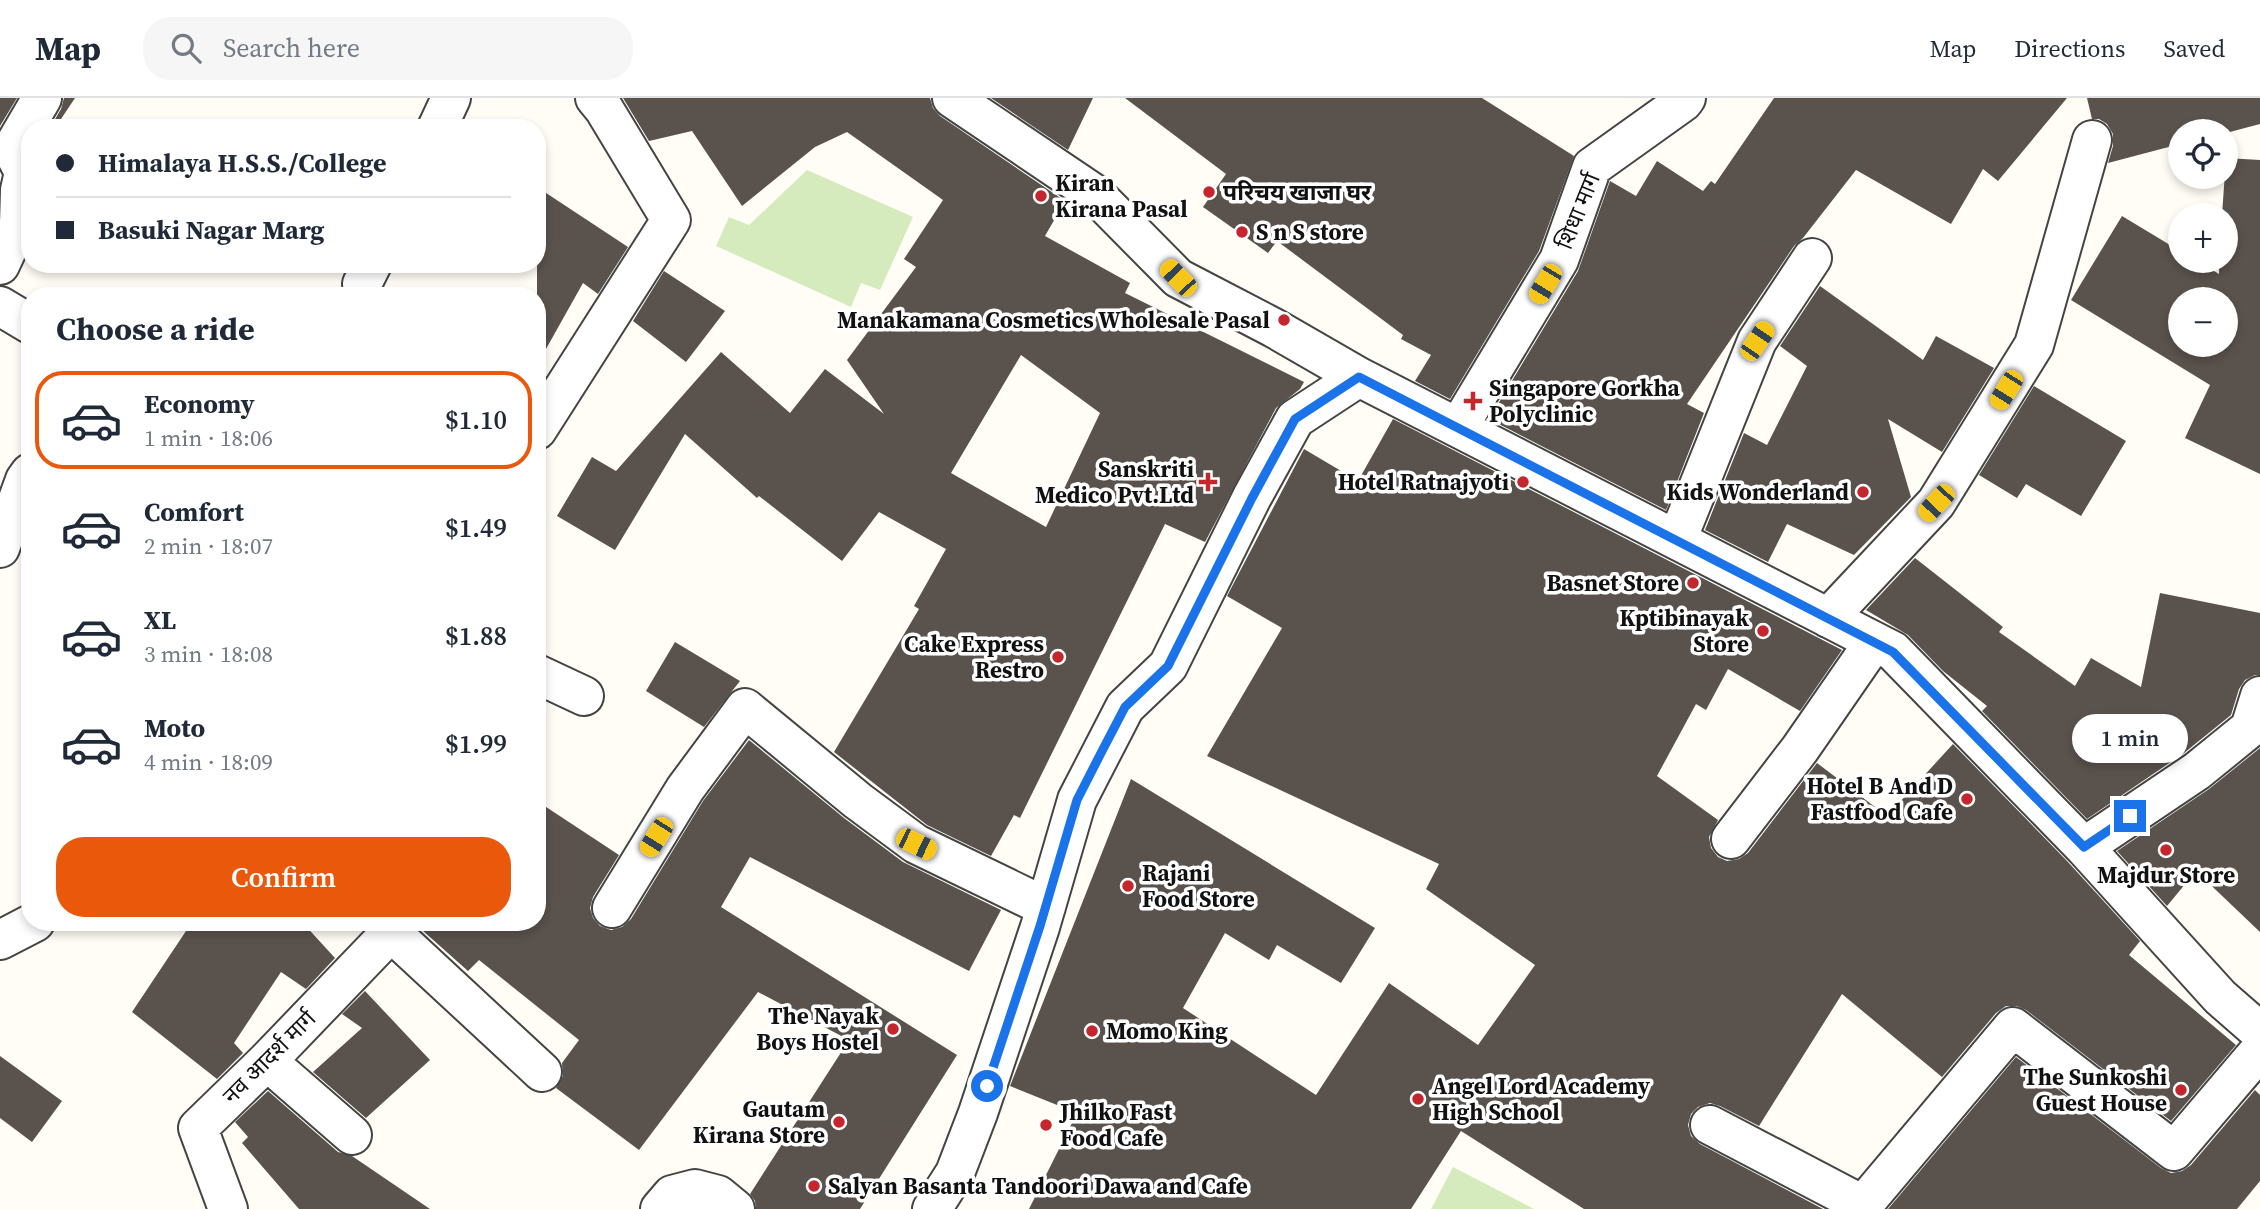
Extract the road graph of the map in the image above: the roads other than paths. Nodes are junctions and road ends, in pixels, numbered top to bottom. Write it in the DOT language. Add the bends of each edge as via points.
graph roads {
  1 [pos="42,98"];
  2 [pos="451,98"];
  3 [pos="595,98"];
  4 [pos="952,98"];
  5 [pos="1686,98"];
  6 [pos="26,119"];
  7 [pos="441,119"];
  8 [pos="21,125"];
  9 [pos="2092,140"];
  10 [pos="6,145"];
  11 [pos="21,168"];
  12 [pos="21,186"];
  13 [pos="1812,258"];
  14 [pos="0,265"];
  15 [pos="0,306"];
  16 [pos="21,319"];
  17 [pos="1359,377"];
  18 [pos="546,416"];
  19 [pos="1459,426"];
  20 [pos="21,491"];
  21 [pos="1677,540"];
  22 [pos="0,548"];
  23 [pos="1828,618"];
  24 [pos="1874,642"];
  25 [pos="546,678"];
  26 [pos="584,696"];
  27 [pos="2260,696"];
  28 [pos="1731,839"];
  29 [pos="2084,847"];
  30 [pos="1046,907"];
  31 [pos="612,908"];
  32 [pos="21,929"];
  33 [pos="383,931"];
  34 [pos="391,931"];
  35 [pos="0,940"];
  36 [pos="2260,1032"];
  37 [pos="2260,1050"];
  38 [pos="267,1061"];
  39 [pos="542,1072"];
  40 [pos="1710,1125"];
  41 [pos="352,1135"];
  42 [pos="1865,1207"];
  43 [pos="228,1209"];
  44 [pos="660,1209"];
  45 [pos="735,1209"];
  46 [pos="932,1209"];
  1 -- 6 [label="street"];
  2 -- 7 [label="street"];
  3 -- 18 [label="street" via="671,220"];
  4 -- 17 [label="street" via="1096,195 1178,278"];
  5 -- 19 [label="street, शिधा मार्ग" via="1592,167 1559,260"];
  8 -- 10 [label="street"];
  9 -- 23 [label="street" via="2034,345 1936,503"];
  10 -- 11 [label="street"];
  12 -- 14 [label="street" via="19,224"];
  13 -- 21 [label="street" via="1757,341"];
  15 -- 16 [label="street"];
  17 -- 19 [label="street"];
  17 -- 30 [label="street" via="1295,419 1168,666 1125,707 1077,800"];
  19 -- 21 [label="street"];
  20 -- 22 [label="street"];
  21 -- 23 [label="street"];
  23 -- 24 [label="street"];
  24 -- 28 [label="street"];
  24 -- 29 [label="street" via="1893,652"];
  25 -- 26 [label="street"];
  27 -- 29 [label="street" via="2250,728 2197,771"];
  29 -- 36 [label="street" via="2220,997"];
  30 -- 31 [label="street" via="916,844 745,708 685,789"];
  30 -- 46 [label="street" via="978,1113 954,1173"];
  32 -- 35 [label="street"];
  33 -- 38 [label="street, नव आदर्श मार्ग"];
  34 -- 39 [label="street"];
  37 -- 42 [label="street" via="2174,1151 2013,1027"];
  38 -- 41 [label="street"];
  38 -- 43 [label="street, नव आदर्श मार्ग" via="198,1128"];
  40 -- 42 [label="street"];
  44 -- 45 [label="street" via="672,1195 695,1189 718,1195"];
}
